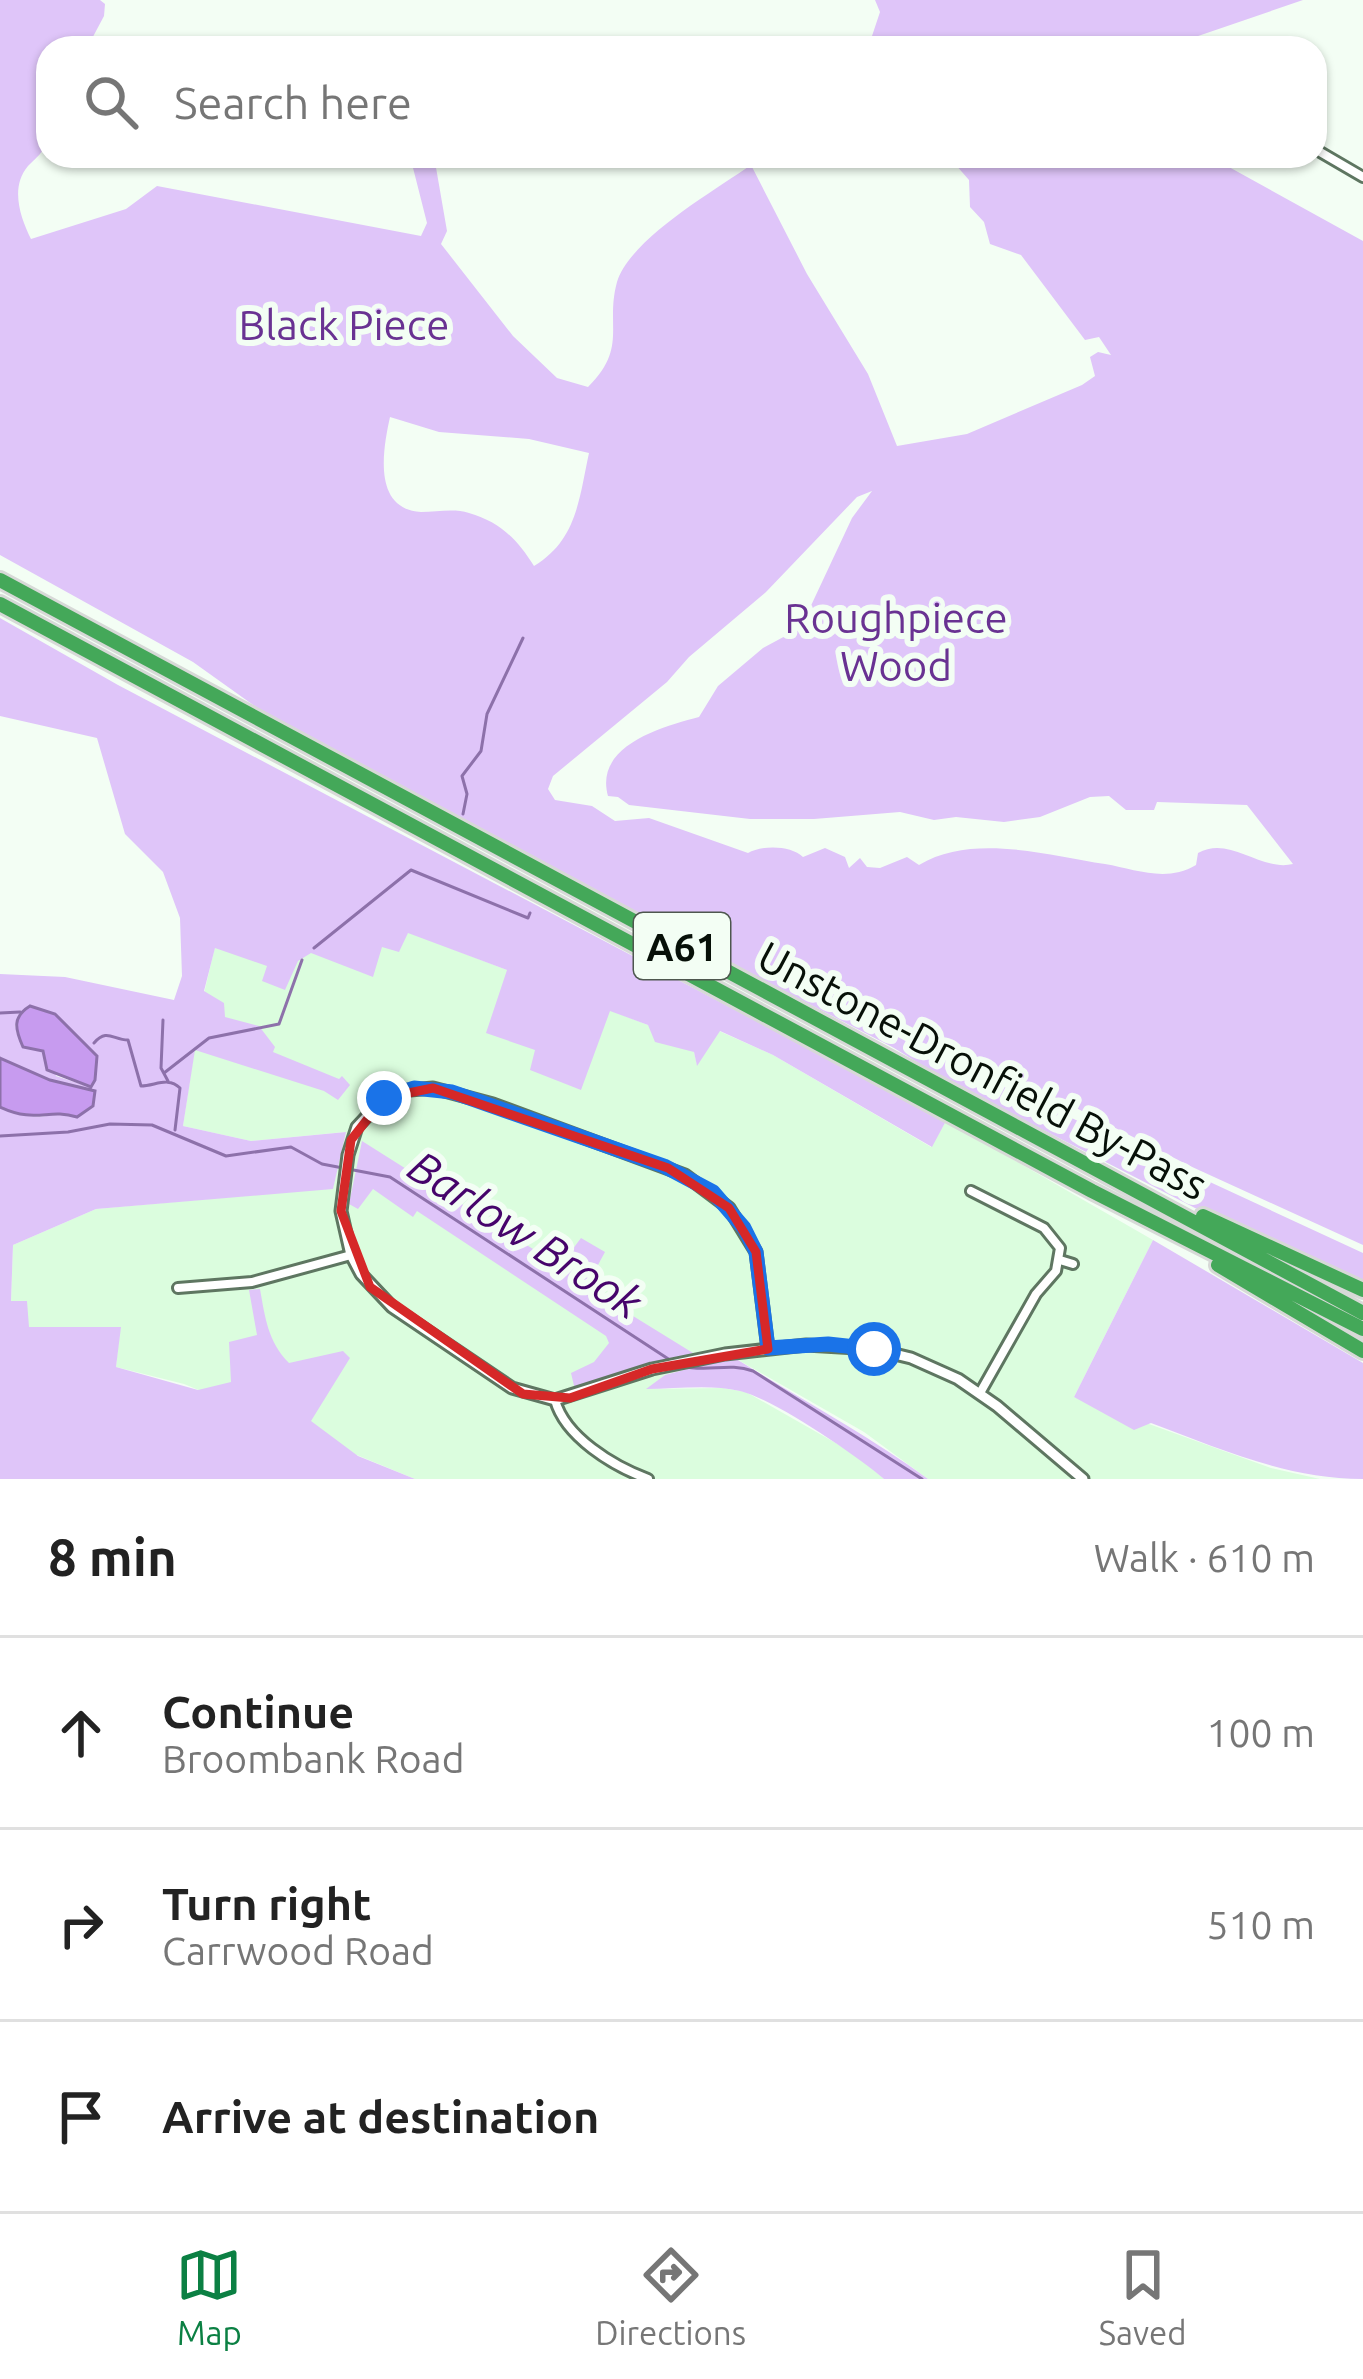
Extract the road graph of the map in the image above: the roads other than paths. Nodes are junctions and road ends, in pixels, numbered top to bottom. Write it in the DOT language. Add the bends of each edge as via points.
graph roads {
  1 [pos="1327,156"];
  2 [pos="1363,177"];
  3 [pos="0,580"];
  4 [pos="0,604"];
  5 [pos="1126,1184"];
  6 [pos="971,1191"];
  7 [pos="1092,1191"];
  8 [pos="351,1255"];
  9 [pos="1060,1260"];
  10 [pos="1073,1264"];
  11 [pos="178,1288"];
  12 [pos="1363,1290"];
  13 [pos="1363,1312"];
  14 [pos="1363,1329"];
  15 [pos="768,1348"];
  16 [pos="1363,1351"];
  17 [pos="980,1394"];
  18 [pos="555,1400"];
  19 [pos="648,1479"];
  20 [pos="1083,1479"];
  1 -- 2 [label="street"];
  3 -- 5 [label="highway, Unstone-Dronfield By-Pass / A61"];
  4 -- 7 [label="highway, Unstone-Dronfield By-Pass / A61"];
  5 -- 12 [label="highway, A61"];
  5 -- 13 [label="highway, Unstone-Dronfield By-Pass / A61"];
  6 -- 9 [label="street" via="1044,1228"];
  7 -- 14 [label="highway, Unstone-Dronfield By-Pass / A61"];
  7 -- 16 [label="highway, A61"];
  8 -- 11 [label="street" via="252,1282"];
  8 -- 15 [label="street" via="341,1211 357,1127 384,1098 434,1088 685,1175 730,1208 756,1252"];
  8 -- 18 [label="street" via="392,1307 508,1386"];
  9 -- 10 [label="street"];
  9 -- 17 [label="street"];
  15 -- 17 [label="street" via="874,1349 932,1366"];
  15 -- 18 [label="street" via="664,1366"];
  17 -- 20 [label="street"];
  18 -- 19 [label="street" via="574,1434"];
}
